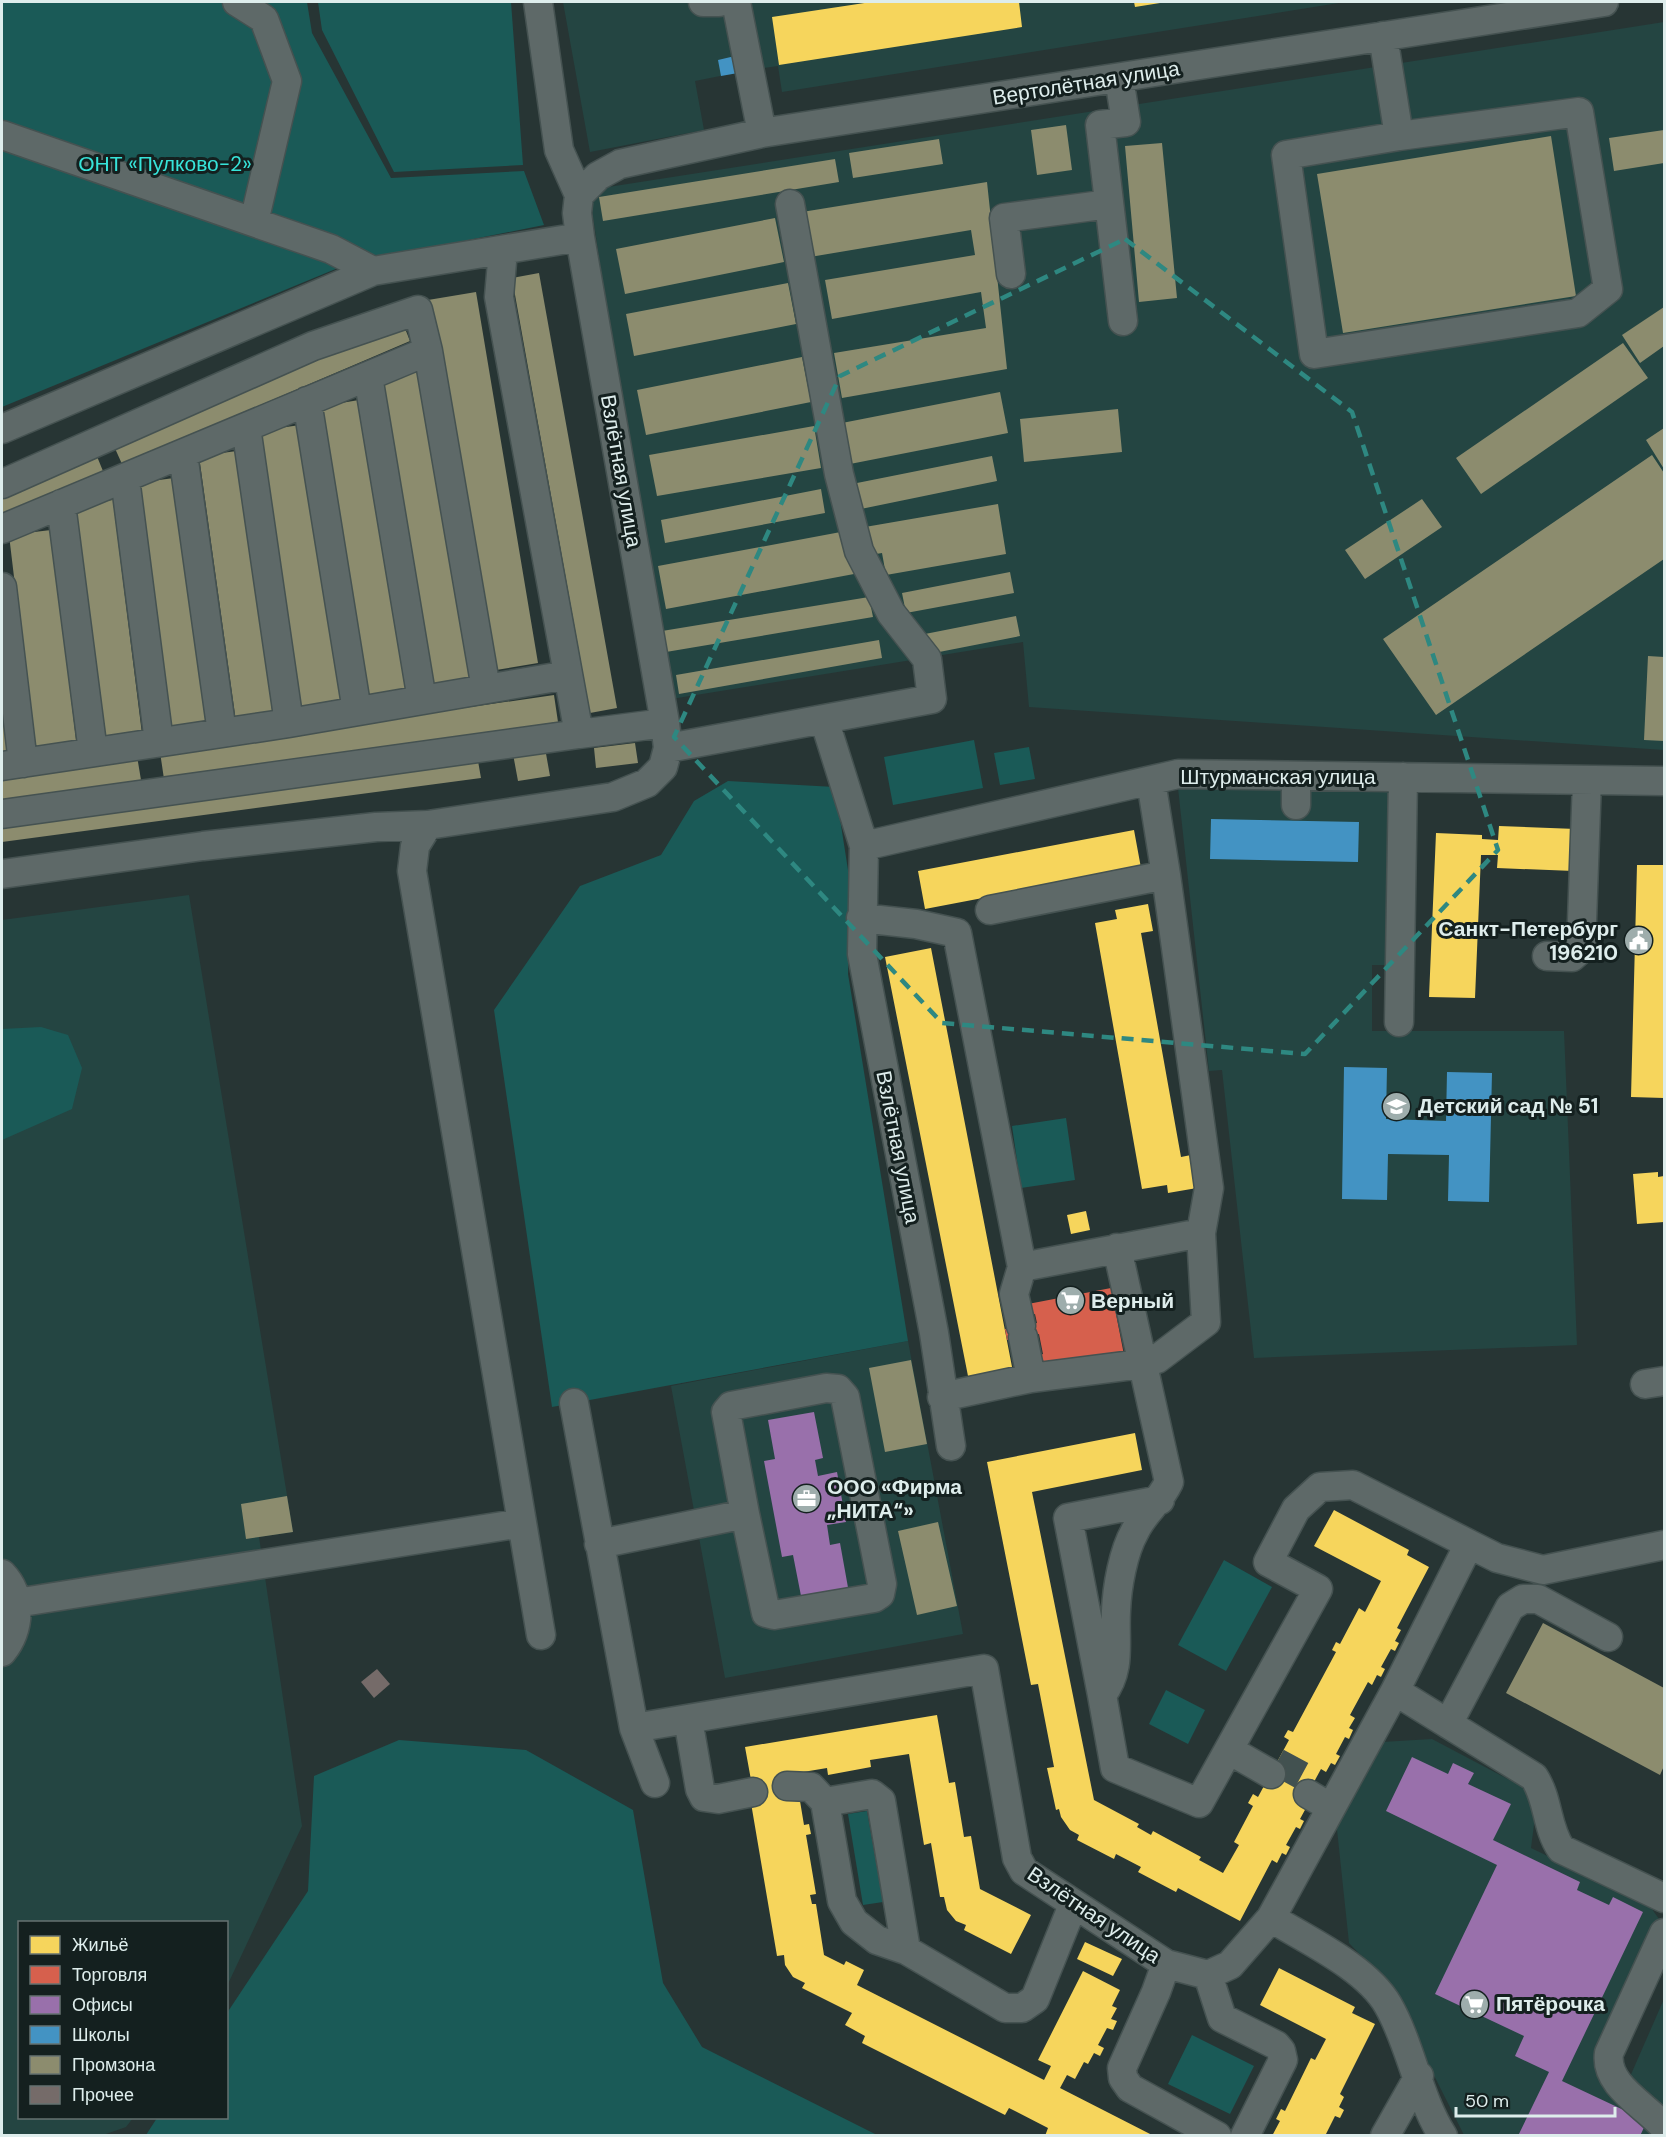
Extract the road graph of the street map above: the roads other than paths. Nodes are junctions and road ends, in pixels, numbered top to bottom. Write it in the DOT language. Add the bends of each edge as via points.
graph roads {
  1 [pos="237,2"];
  2 [pos="538,2"];
  3 [pos="703,2"];
  4 [pos="719,2"];
  5 [pos="736,2"];
  6 [pos="1604,2"];
  7 [pos="1383,36"];
  8 [pos="1119,78"];
  9 [pos="762,133"];
  10 [pos="2,135"];
  11 [pos="1399,136"];
  12 [pos="579,195"];
  13 [pos="790,204"];
  14 [pos="1109,204"];
  15 [pos="254,222"];
  16 [pos="580,237"];
  17 [pos="503,250"];
  18 [pos="373,271"];
  19 [pos="1011,274"];
  20 [pos="1122,321"];
  21 [pos="428,351"];
  22 [pos="368,376"];
  23 [pos="307,401"];
  24 [pos="246,427"];
  25 [pos="2,429"];
  26 [pos="183,454"];
  27 [pos="125,478"];
  28 [pos="2,484"];
  29 [pos="61,504"];
  30 [pos="2,529"];
  31 [pos="2,587"];
  32 [pos="568,675"];
  33 [pos="486,689"];
  34 [pos="422,700"];
  35 [pos="357,711"];
  36 [pos="824,719"];
  37 [pos="289,723"];
  38 [pos="222,733"];
  39 [pos="579,735"];
  40 [pos="667,736"];
  41 [pos="159,742"];
  42 [pos="93,752"];
  43 [pos="12,765"];
  44 [pos="1296,776"];
  45 [pos="1402,777"];
  46 [pos="1587,780"];
  47 [pos="1151,781"];
  48 [pos="1665,781"];
  49 [pos="1296,805"];
  50 [pos="2,814"];
  51 [pos="428,825"];
  52 [pos="864,846"];
  53 [pos="2,874"];
  54 [pos="1166,875"];
  55 [pos="990,910"];
  56 [pos="861,918"];
  57 [pos="1547,956"];
  58 [pos="1399,1022"];
  59 [pos="1202,1233"];
  60 [pos="1117,1248"];
  61 [pos="1022,1267"];
  62 [pos="1141,1364"];
  63 [pos="1031,1378"];
  64 [pos="942,1397"];
  65 [pos="574,1403"];
  66 [pos="951,1446"];
  67 [pos="1160,1500"];
  68 [pos="745,1514"];
  69 [pos="522,1523"];
  70 [pos="599,1544"];
  71 [pos="1469,1544"];
  72 [pos="1665,1545"];
  73 [pos="2,1574"];
  74 [pos="16,1603"];
  75 [pos="541,1635"];
  76 [pos="1608,1637"];
  77 [pos="2,1652"];
  78 [pos="1395,1691"];
  79 [pos="1102,1695"];
  80 [pos="688,1719"];
  81 [pos="1448,1724"];
  82 [pos="634,1728"];
  83 [pos="1232,1744"];
  84 [pos="1274,1768"];
  85 [pos="655,1783"];
  86 [pos="787,1786"];
  87 [pos="753,1792"];
  88 [pos="825,1802"];
  89 [pos="1665,1898"];
  90 [pos="1073,1905"];
  91 [pos="1271,1918"];
  92 [pos="1665,1933"];
  93 [pos="906,1950"];
  94 [pos="1166,1964"];
  95 [pos="1208,1975"];
  96 [pos="1419,2076"];
  97 [pos="1665,2127"];
  98 [pos="1252,2133"];
  99 [pos="1217,2136"];
  100 [pos="1385,2136"];
  101 [pos="1443,2136"];
  1 -- 15 [label="street" via="264,19 287,81"];
  2 -- 12 [label="street" via="559,150"];
  3 -- 4 [label="street"];
  5 -- 9 [label="street"];
  6 -- 7 [label="street, Вертолётная улица"];
  7 -- 8 [label="street, Вертолётная улица"];
  7 -- 11 [label="street"];
  8 -- 9 [label="street, Вертолётная улица"];
  8 -- 14 [label="street" via="1126,122 1100,125"];
  9 -- 12 [label="street, Вертолётная улица" via="653,148 598,176"];
  10 -- 15 [label="street"];
  11 -- 11 [label="street" via="1286,155 1314,354 1578,313 1608,289 1580,112"];
  12 -- 16 [label="street, Взлётная улица"];
  13 -- 36 [label="street" via="839,474 859,551 891,613 927,659 932,699"];
  14 -- 19 [label="street" via="1004,218"];
  14 -- 20 [label="street"];
  15 -- 18 [label="street" via="330,249"];
  16 -- 17 [label="street"];
  16 -- 40 [label="street, Взлётная улица"];
  17 -- 18 [label="street"];
  17 -- 32 [label="street" via="499,297"];
  18 -- 25 [label="street"];
  21 -- 22 [label="street"];
  21 -- 28 [label="street" via="418,310 312,346"];
  21 -- 33 [label="street"];
  22 -- 23 [label="street"];
  22 -- 34 [label="street"];
  23 -- 24 [label="street"];
  23 -- 35 [label="street"];
  24 -- 26 [label="street"];
  24 -- 37 [label="street"];
  26 -- 27 [label="street"];
  26 -- 38 [label="street"];
  27 -- 29 [label="street"];
  27 -- 41 [label="street"];
  29 -- 30 [label="street"];
  29 -- 42 [label="street"];
  31 -- 43 [label="street"];
  32 -- 33 [label="street"];
  32 -- 39 [label="street"];
  33 -- 34 [label="street"];
  34 -- 35 [label="street"];
  35 -- 37 [label="street"];
  36 -- 40 [label="street"];
  36 -- 52 [label="street, Взлётная улица"];
  37 -- 38 [label="street"];
  38 -- 41 [label="street"];
  39 -- 40 [label="street"];
  39 -- 50 [label="street"];
  40 -- 51 [label="street" via="663,767 646,783 613,797"];
  41 -- 42 [label="street"];
  42 -- 43 [label="street"];
  44 -- 45 [label="street, Штурманская улица"];
  44 -- 47 [label="street, Штурманская улица" via="1178,774"];
  44 -- 49 [label="street"];
  45 -- 46 [label="street, Штурманская улица"];
  45 -- 58 [label="street"];
  46 -- 48 [label="street, Штурманская улица"];
  46 -- 57 [label="street" via="1581,949 1572,957"];
  47 -- 52 [label="street, Штурманская улица"];
  47 -- 54 [label="street"];
  51 -- 53 [label="street" via="203,846"];
  51 -- 69 [label="street" via="415,846 412,871"];
  52 -- 56 [label="street, Взлётная улица"];
  54 -- 55 [label="street"];
  54 -- 59 [label="street" via="1209,1188"];
  56 -- 61 [label="street" via="957,933"];
  56 -- 64 [label="street, Взлётная улица" via="862,954 934,1333"];
  59 -- 60 [label="street"];
  59 -- 62 [label="street" via="1206,1322 1157,1359"];
  60 -- 61 [label="street"];
  60 -- 62 [label="street"];
  61 -- 63 [label="street" via="1014,1294"];
  62 -- 63 [label="street"];
  62 -- 67 [label="street" via="1168,1482"];
  63 -- 64 [label="street"];
  64 -- 66 [label="street, Взлётная улица"];
  65 -- 70 [label="street"];
  67 -- 79 [label="street" via="1134,1532 1116,1610 1117,1659 1111,1683"];
  67 -- 79 [label="street" via="1068,1518"];
  68 -- 68 [label="street" via="766,1613 774,1615 880,1594 882,1584 845,1397 838,1389 730,1406 726,1412"];
  68 -- 70 [label="street"];
  69 -- 74 [label="street"];
  69 -- 75 [label="street"];
  70 -- 82 [label="street"];
  71 -- 72 [label="street" via="1497,1558 1543,1570"];
  71 -- 78 [label="street"];
  71 -- 83 [label="street" via="1353,1485 1320,1487 1296,1509 1268,1562 1318,1589"];
  73 -- 74 [label="street"];
  74 -- 77 [label="street" via="14,1631"];
  76 -- 81 [label="street" via="1538,1599 1523,1599 1510,1607"];
  78 -- 81 [label="street"];
  78 -- 91 [label="street" via="1322,1794"];
  79 -- 83 [label="street" via="1115,1768 1199,1803"];
  80 -- 82 [label="street"];
  80 -- 87 [label="street" via="704,1797 718,1799"];
  80 -- 90 [label="street, Взлётная улица" via="984,1669 1017,1858 1024,1870"];
  81 -- 89 [label="street" via="1534,1778 1544,1792 1552,1837 1561,1849"];
  82 -- 85 [label="street"];
  83 -- 84 [label="street"];
  86 -- 88 [label="street" via="811,1787"];
  88 -- 93 [label="street" via="842,1901 854,1922 877,1940"];
  88 -- 93 [label="street" via="872,1794 881,1801"];
  90 -- 93 [label="street" via="1035,1999 1023,2008 1005,2008"];
  90 -- 94 [label="street, Взлётная улица"];
  91 -- 95 [label="street" via="1230,1965"];
  91 -- 96 [label="street" via="1367,1978 1388,2004"];
  92 -- 97 [label="street" via="1607,2065 1613,2079"];
  94 -- 95 [label="street, Взлётная улица"];
  94 -- 99 [label="street" via="1122,2068 1123,2078 1130,2088"];
  95 -- 98 [label="street" via="1222,2018 1281,2051 1283,2060"];
  96 -- 100 [label="street"];
  96 -- 101 [label="street" via="1432,2119"];
}
